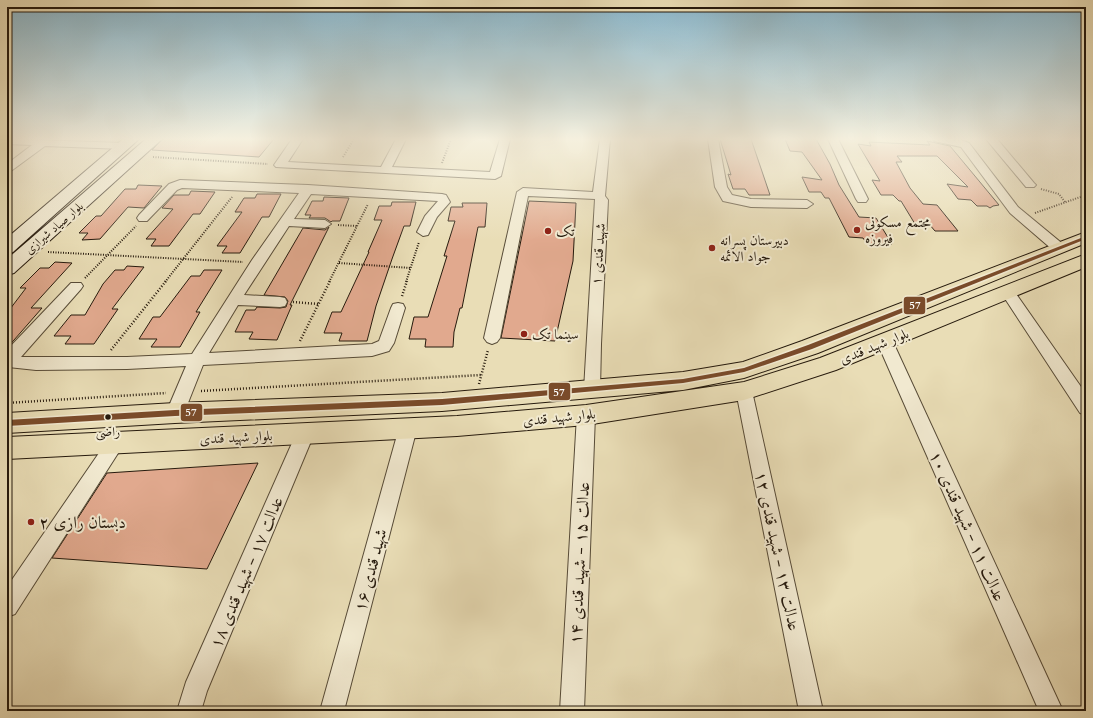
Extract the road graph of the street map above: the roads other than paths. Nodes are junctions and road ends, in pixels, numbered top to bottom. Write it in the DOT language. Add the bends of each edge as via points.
graph roads {
  1 [pos="100,173"];
  2 [pos="105,173"];
  3 [pos="429,173"];
  4 [pos="496,173"];
  5 [pos="602,173"];
  6 [pos="718,173"];
  7 [pos="849,173"];
  8 [pos="986,173"];
  9 [pos="1019,173"];
  10 [pos="1030,186"];
  11 [pos="308,189"];
  12 [pos="600,196"];
  13 [pos="862,199"];
  14 [pos="807,204"];
  15 [pos="144,218"];
  16 [pos="286,222"];
  17 [pos="325,224"];
  18 [pos="423,232"];
  19 [pos="1086,237"];
  20 [pos="7,248"];
  21 [pos="1059,248"];
  22 [pos="1086,260"];
  23 [pos="7,269"];
  24 [pos="76,286"];
  25 [pos="1007,291"];
  26 [pos="938,296"];
  27 [pos="234,300"];
  28 [pos="280,302"];
  29 [pos="398,308"];
  30 [pos="908,308"];
  31 [pos="963,308"];
  32 [pos="928,324"];
  33 [pos="492,338"];
  34 [pos="885,342"];
  35 [pos="197,359"];
  36 [pos="592,390"];
  37 [pos="744,391"];
  38 [pos="1086,408"];
  39 [pos="175,413"];
  40 [pos="586,415"];
  41 [pos="7,423"];
  42 [pos="408,428"];
  43 [pos="305,434"];
  44 [pos="116,442"];
  45 [pos="7,448"];
  46 [pos="7,606"];
  47 [pos="189,711"];
  48 [pos="332,711"];
  49 [pos="572,711"];
  50 [pos="811,711"];
  51 [pos="1051,711"];
  1 -- 20 [label="main road, بلوار صیاد شیرازی"];
  2 -- 23 [label="main road, بلوار صیاد شیرازی"];
  3 -- 4 [label="street" via="495,176"];
  5 -- 12 [label="street, شهيد قندی ۱"];
  6 -- 14 [label="street" via="721,188 727,198 751,203"];
  7 -- 13 [label="street"];
  8 -- 21 [label="street" via="1021,217"];
  9 -- 10 [label="street"];
  11 -- 15 [label="street" via="176,185"];
  11 -- 16 [label="street"];
  11 -- 18 [label="street" via="442,198 444,202 431,216"];
  12 -- 33 [label="street" via="523,192"];
  12 -- 36 [label="street, شهيد قندی ۱" via="602,200"];
  16 -- 17 [label="street"];
  16 -- 27 [label="street"];
  19 -- 21 [label="main road, بلوار شهید قندی"];
  21 -- 26 [label="main road, بلوار شهید قندی"];
  22 -- 25 [label="main road, بلوار شهید قندی"];
  24 -- 35 [label="street" via="12,355 12,360 36,364"];
  25 -- 31 [label="main road, بلوار شهید قندی"];
  25 -- 38 [label="street"];
  26 -- 30 [label="main road, بلوار شهید قندی"];
  26 -- 31 [label="main road" via="943,305"];
  27 -- 28 [label="street"];
  27 -- 35 [label="street"];
  29 -- 35 [label="street" via="388,340 383,347 372,350"];
  30 -- 32 [label="main road" via="922,312 929,320"];
  30 -- 36 [label="main road, بلوار شهید قندی" via="744,370 684,381"];
  31 -- 32 [label="main road, بلوار شهید قندی"];
  32 -- 34 [label="main road, بلوار شهید قندی"];
  34 -- 37 [label="main road, بلوار شهید قندی" via="828,364"];
  34 -- 51 [label="street, عدالت ۱۱ - شهید قندی ۱۰"];
  35 -- 39 [label="street"];
  36 -- 39 [label="main road, بلوار شهید قندی" via="474,400"];
  37 -- 40 [label="main road, بلوار شهید قندی"];
  37 -- 50 [label="street, عدالت ۱۳ - شهید قندی ۱۲"];
  39 -- 41 [label="main road, بلوار شهید قندی"];
  40 -- 42 [label="main road, بلوار شهید قندی"];
  40 -- 49 [label="street, عدالت ۱۵ - شهید قندی ۱۴"];
  42 -- 43 [label="main road, بلوار شهید قندی"];
  42 -- 48 [label="street, شهید قندی ۱۶"];
  43 -- 44 [label="main road, بلوار شهید قندی"];
  43 -- 47 [label="street, عدالت ۱۷ - شهید قندی ۱۸" via="195,691"];
  44 -- 45 [label="main road, بلوار شهید قندی"];
  44 -- 46 [label="street"];
}
